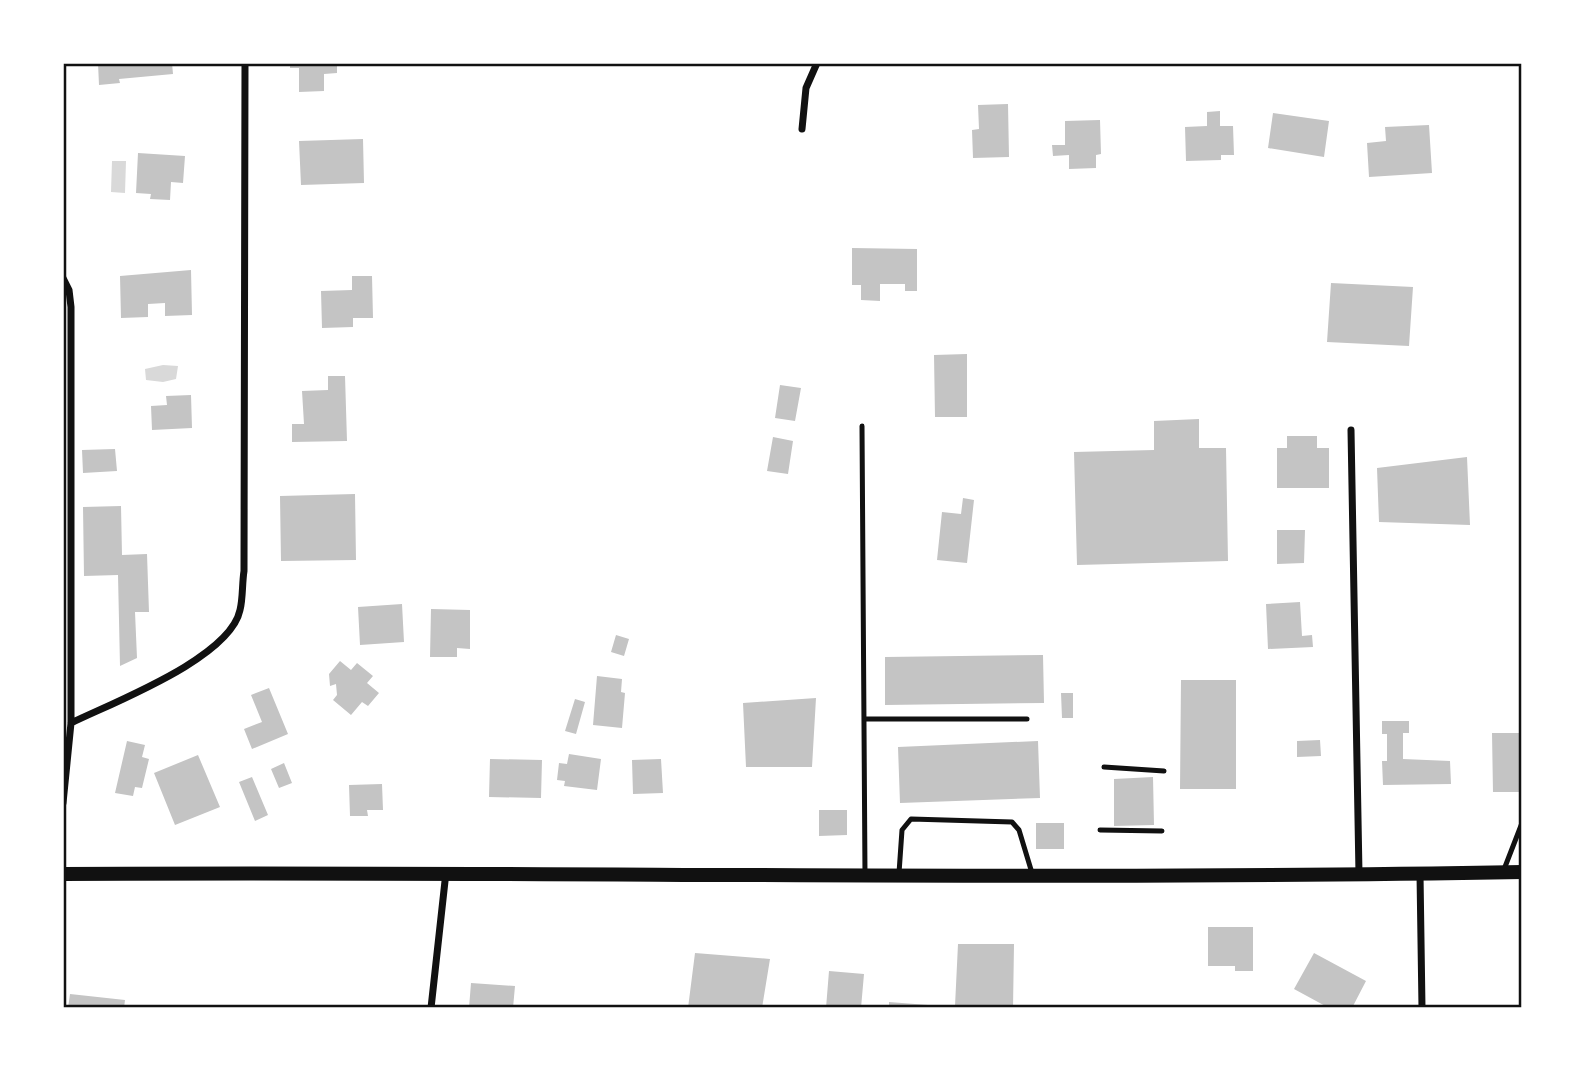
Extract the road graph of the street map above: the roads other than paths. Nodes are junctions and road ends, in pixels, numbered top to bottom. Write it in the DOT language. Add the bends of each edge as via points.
graph roads {
  1 [pos="245,63"];
  2 [pos="817,63"];
  3 [pos="802,129"];
  4 [pos="63,278"];
  5 [pos="862,426"];
  6 [pos="1351,430"];
  7 [pos="864,719"];
  8 [pos="1027,719"];
  9 [pos="71,723"];
  10 [pos="1104,767"];
  11 [pos="1164,771"];
  12 [pos="63,803"];
  13 [pos="1522,823"];
  14 [pos="1100,830"];
  15 [pos="1162,831"];
  16 [pos="446,872"];
  17 [pos="1522,872"];
  18 [pos="1502,873"];
  19 [pos="63,874"];
  20 [pos="1420,874"];
  21 [pos="1359,875"];
  22 [pos="865,876"];
  23 [pos="899,876"];
  24 [pos="1032,876"];
  25 [pos="431,1008"];
  26 [pos="1422,1008"];
  1 -- 9 [label="street" via="244,571 240,610 227,633 198,660"];
  2 -- 3 [label="street" via="806,88"];
  4 -- 9 [label="street" via="71,307"];
  5 -- 7 [label="lane"];
  6 -- 21 [label="street"];
  7 -- 8 [label="lane"];
  7 -- 22 [label="lane"];
  9 -- 12 [label="street"];
  10 -- 11 [label="lane"];
  13 -- 18 [label="lane"];
  14 -- 15 [label="lane"];
  16 -- 19 [label="main road"];
  16 -- 22 [label="main road"];
  16 -- 25 [label="street"];
  17 -- 18 [label="main road"];
  18 -- 20 [label="main road"];
  20 -- 21 [label="main road"];
  20 -- 26 [label="street"];
  21 -- 24 [label="main road"];
  22 -- 23 [label="main road"];
  23 -- 24 [label="main road"];
  23 -- 24 [label="lane" via="902,830 911,820 1012,822"];
}
